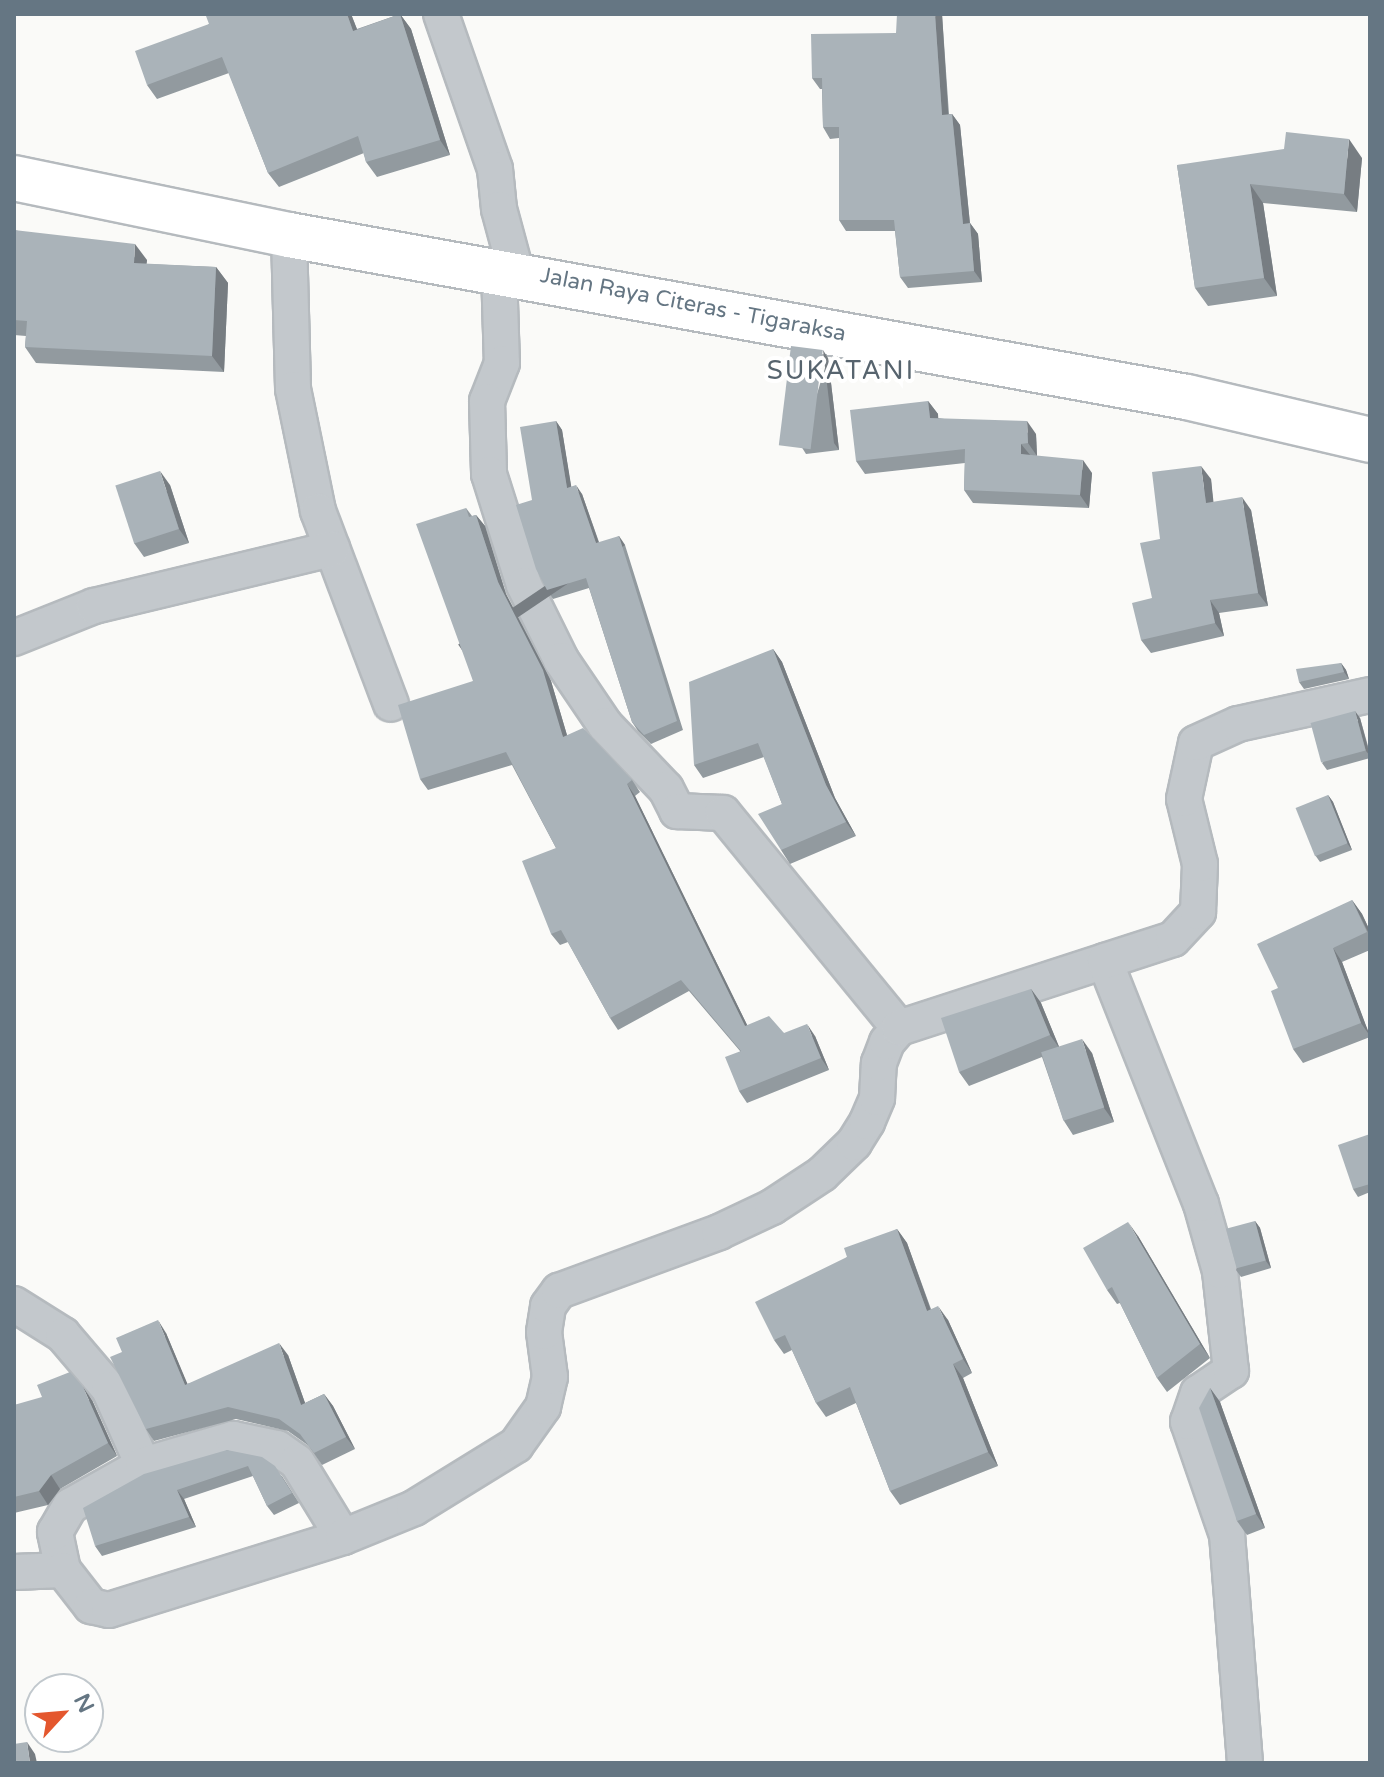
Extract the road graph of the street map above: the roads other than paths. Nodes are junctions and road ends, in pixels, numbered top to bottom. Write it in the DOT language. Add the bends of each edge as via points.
graph roads {
  1 [pos="441,14"];
  2 [pos="14,178"];
  3 [pos="289,235"];
  4 [pos="508,271"];
  5 [pos="1370,440"];
  6 [pos="332,549"];
  7 [pos="14,638"];
  8 [pos="1370,695"];
  9 [pos="391,704"];
  10 [pos="1105,961"];
  11 [pos="899,1028"];
  12 [pos="14,1304"];
  13 [pos="143,1465"];
  14 [pos="343,1537"];
  15 [pos="63,1570"];
  16 [pos="14,1572"];
  17 [pos="1245,1763"];
  1 -- 4 [label="street" via="495,169"];
  2 -- 3 [label="main road, Jalan Raya Citeras - Tigaraksa"];
  3 -- 4 [label="main road, Jalan Raya Citeras - Tigaraksa"];
  3 -- 6 [label="street" via="293,389 318,511"];
  4 -- 5 [label="main road, Jalan Raya Citeras - Tigaraksa" via="1187,397"];
  4 -- 11 [label="street" via="502,363 487,401 489,474 524,585 561,660 605,725 666,789 677,811 723,813"];
  6 -- 7 [label="street" via="94,606"];
  6 -- 9 [label="street"];
  8 -- 10 [label="street" via="1238,724 1196,743 1184,799 1200,864 1198,912 1173,939"];
  10 -- 11 [label="street"];
  10 -- 17 [label="street" via="1201,1204 1220,1271 1231,1371 1198,1393 1188,1422 1227,1535"];
  11 -- 14 [label="street" via="879,1063 877,1098 867,1122 840,1157 759,1213 559,1291 548,1306 544,1332 550,1377 543,1407 516,1445 414,1508"];
  12 -- 13 [label="street" via="63,1335 109,1389"];
  13 -- 14 [label="street" via="233,1439 277,1448 297,1462"];
  13 -- 15 [label="street" via="70,1506 55,1532"];
  14 -- 15 [label="street" via="109,1610 91,1606"];
  15 -- 16 [label="street"];
}
